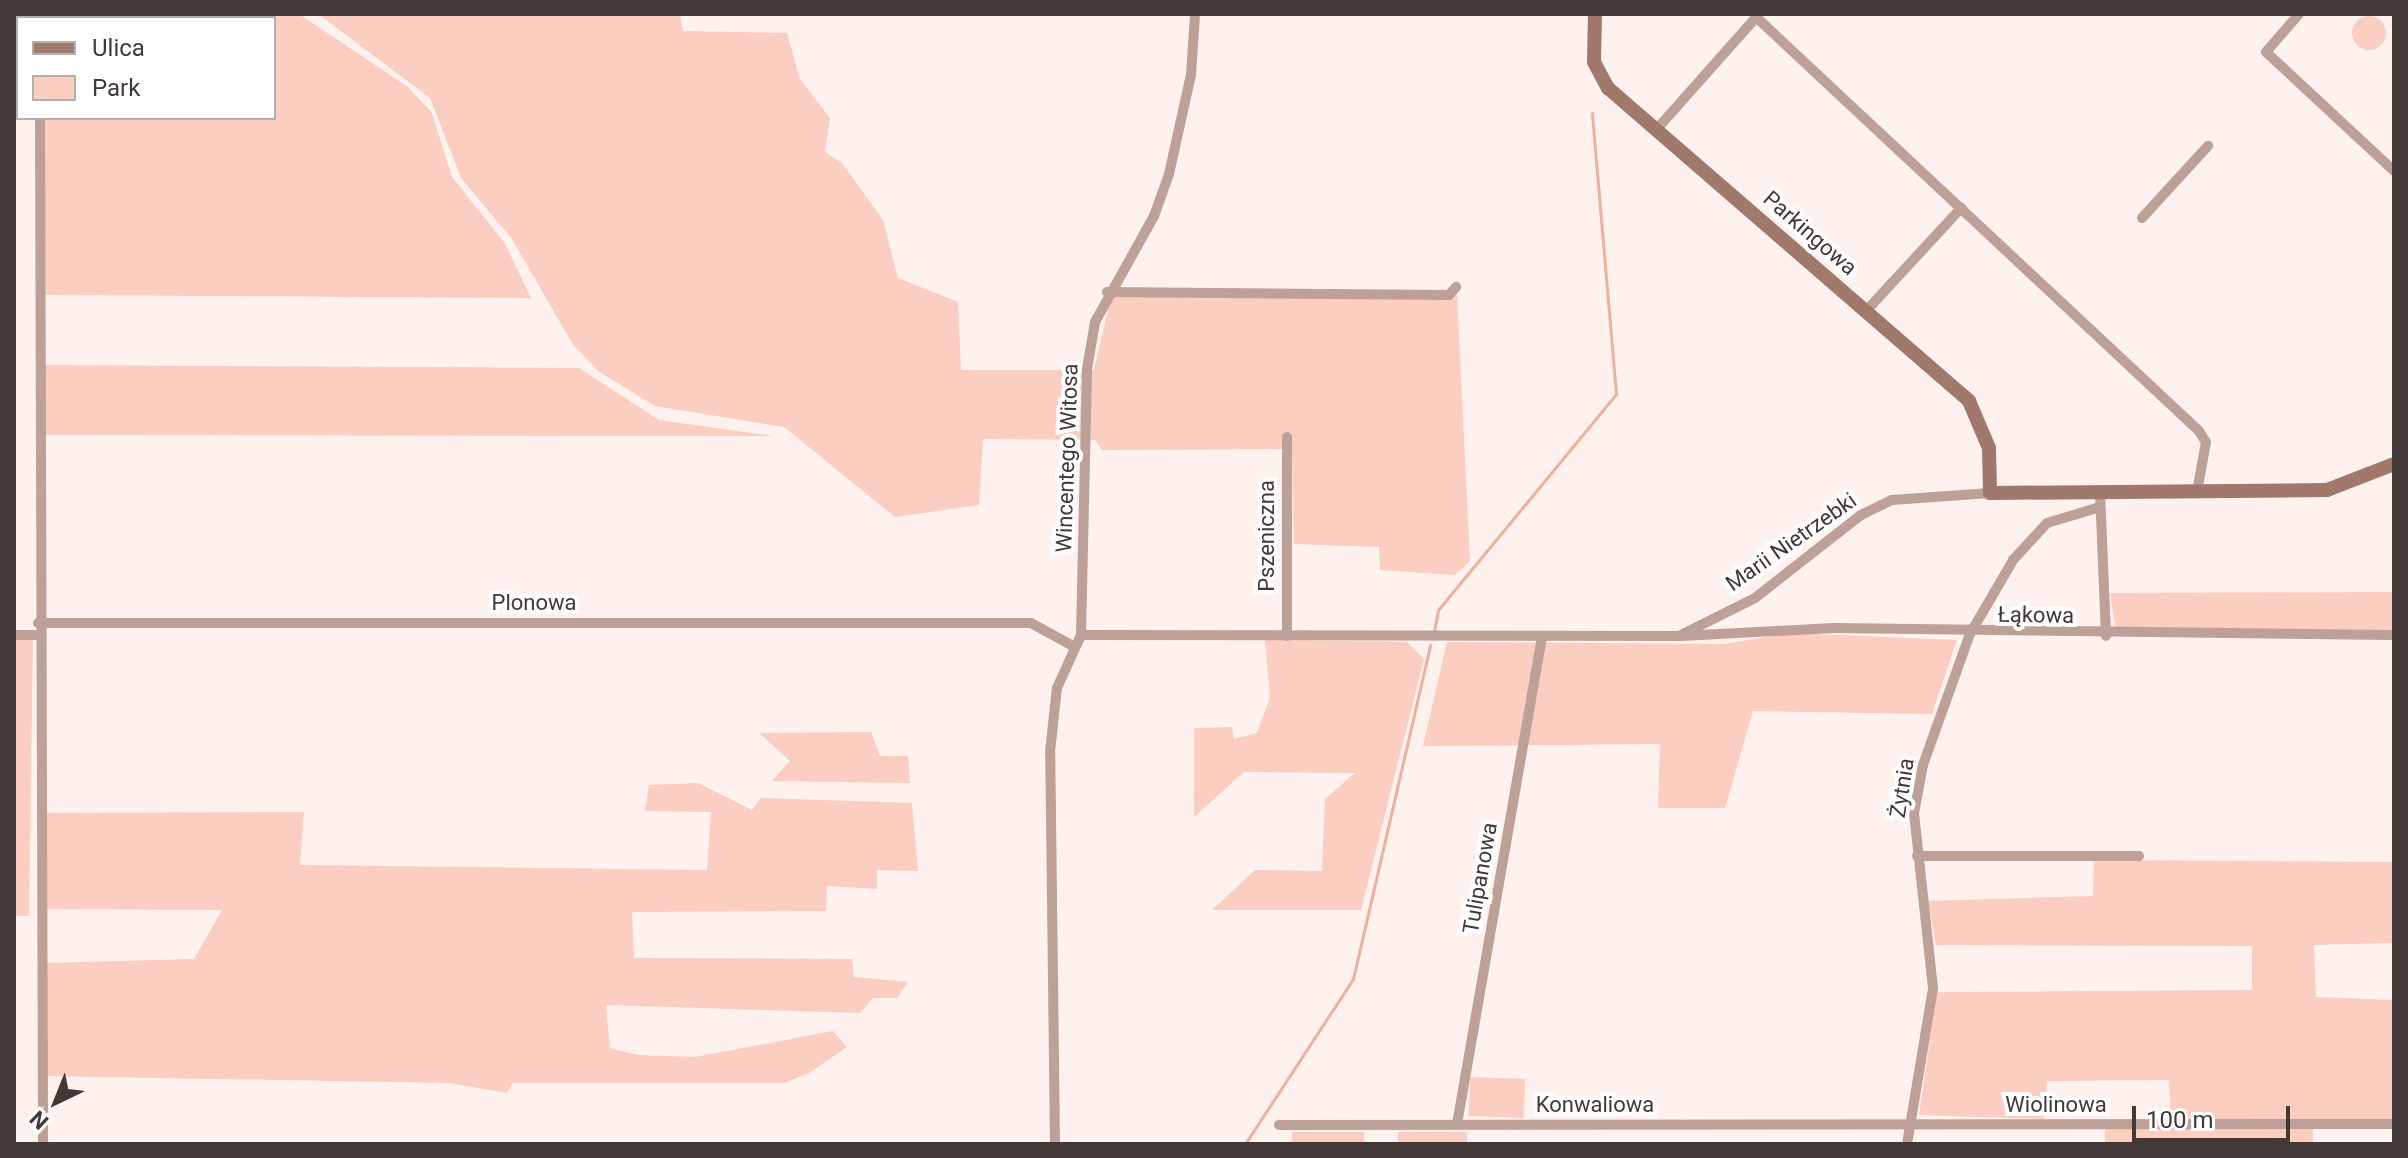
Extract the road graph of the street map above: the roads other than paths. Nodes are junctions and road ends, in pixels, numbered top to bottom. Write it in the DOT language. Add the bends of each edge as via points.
graph roads {
  1 [pos="1195,14"];
  2 [pos="1595,14"];
  3 [pos="2299,14"];
  4 [pos="1757,16"];
  5 [pos="40,120"];
  6 [pos="1656,130"];
  7 [pos="2208,146"];
  8 [pos="2394,171"];
  9 [pos="1961,208"];
  10 [pos="2142,218"];
  11 [pos="1456,287"];
  12 [pos="1107,292"];
  13 [pos="1867,310"];
  14 [pos="1287,437"];
  15 [pos="2394,464"];
  16 [pos="2197,492"];
  17 [pos="1990,493"];
  18 [pos="2100,500"];
  19 [pos="38,623"];
  20 [pos="1970,634"];
  21 [pos="14,635"];
  22 [pos="38,635"];
  23 [pos="1081,635"];
  24 [pos="2394,635"];
  25 [pos="1287,636"];
  26 [pos="1679,636"];
  27 [pos="2106,636"];
  28 [pos="1542,638"];
  29 [pos="1071,645"];
  30 [pos="1917,856"];
  31 [pos="2139,856"];
  32 [pos="1457,1124"];
  33 [pos="1911,1124"];
  34 [pos="2394,1124"];
  35 [pos="1279,1125"];
  36 [pos="43,1144"];
  37 [pos="1055,1144"];
  38 [pos="1907,1144"];
  1 -- 12 [label="street, Wincentego Witosa" via="1191,75 1169,174 1154,216"];
  2 -- 6 [label="street, Parkingowa" via="1594,62 1608,88"];
  3 -- 8 [label="street" via="2266,52"];
  4 -- 6 [label="street"];
  4 -- 9 [label="street"];
  5 -- 19 [label="street"];
  6 -- 13 [label="street, Parkingowa"];
  7 -- 10 [label="street"];
  9 -- 13 [label="street"];
  9 -- 16 [label="street" via="2199,431 2206,442"];
  11 -- 12 [label="street" via="1449,295"];
  12 -- 23 [label="street, Wincentego Witosa" via="1087,369"];
  13 -- 17 [label="street, Parkingowa" via="1969,401 1989,448"];
  14 -- 25 [label="street, Pszeniczna"];
  15 -- 16 [label="street, Marii Nietrzebki" via="2327,490"];
  16 -- 18 [label="street, Marii Nietrzebki"];
  17 -- 18 [label="street, Marii Nietrzebki"];
  17 -- 26 [label="street, Marii Nietrzebki" via="1892,500 1861,515 1755,598"];
  18 -- 20 [label="street, Żytnia" via="2031,536"];
  18 -- 27 [label="street"];
  19 -- 22 [label="street"];
  19 -- 29 [label="street, Plonowa" via="1031,623"];
  20 -- 26 [label="street, Łąkowa" via="1834,628 1727,639"];
  20 -- 27 [label="street, Łąkowa"];
  20 -- 30 [label="street, Żytnia" via="1923,765 1914,813"];
  21 -- 22 [label="street"];
  22 -- 36 [label="street"];
  23 -- 25 [label="street, Marii Nietrzebki"];
  23 -- 29 [label="street"];
  24 -- 27 [label="street, Łąkowa"];
  25 -- 28 [label="street, Marii Nietrzebki"];
  26 -- 28 [label="street, Marii Nietrzebki"];
  28 -- 32 [label="street, Tulipanowa"];
  29 -- 37 [label="street" via="1057,688 1050,752"];
  30 -- 31 [label="street"];
  30 -- 33 [label="street, Żytnia" via="1933,988"];
  32 -- 33 [label="street, Konwaliowa"];
  32 -- 35 [label="street, Konwaliowa"];
  33 -- 34 [label="street, Wiolinowa"];
  33 -- 38 [label="street, Żytnia"];
}
